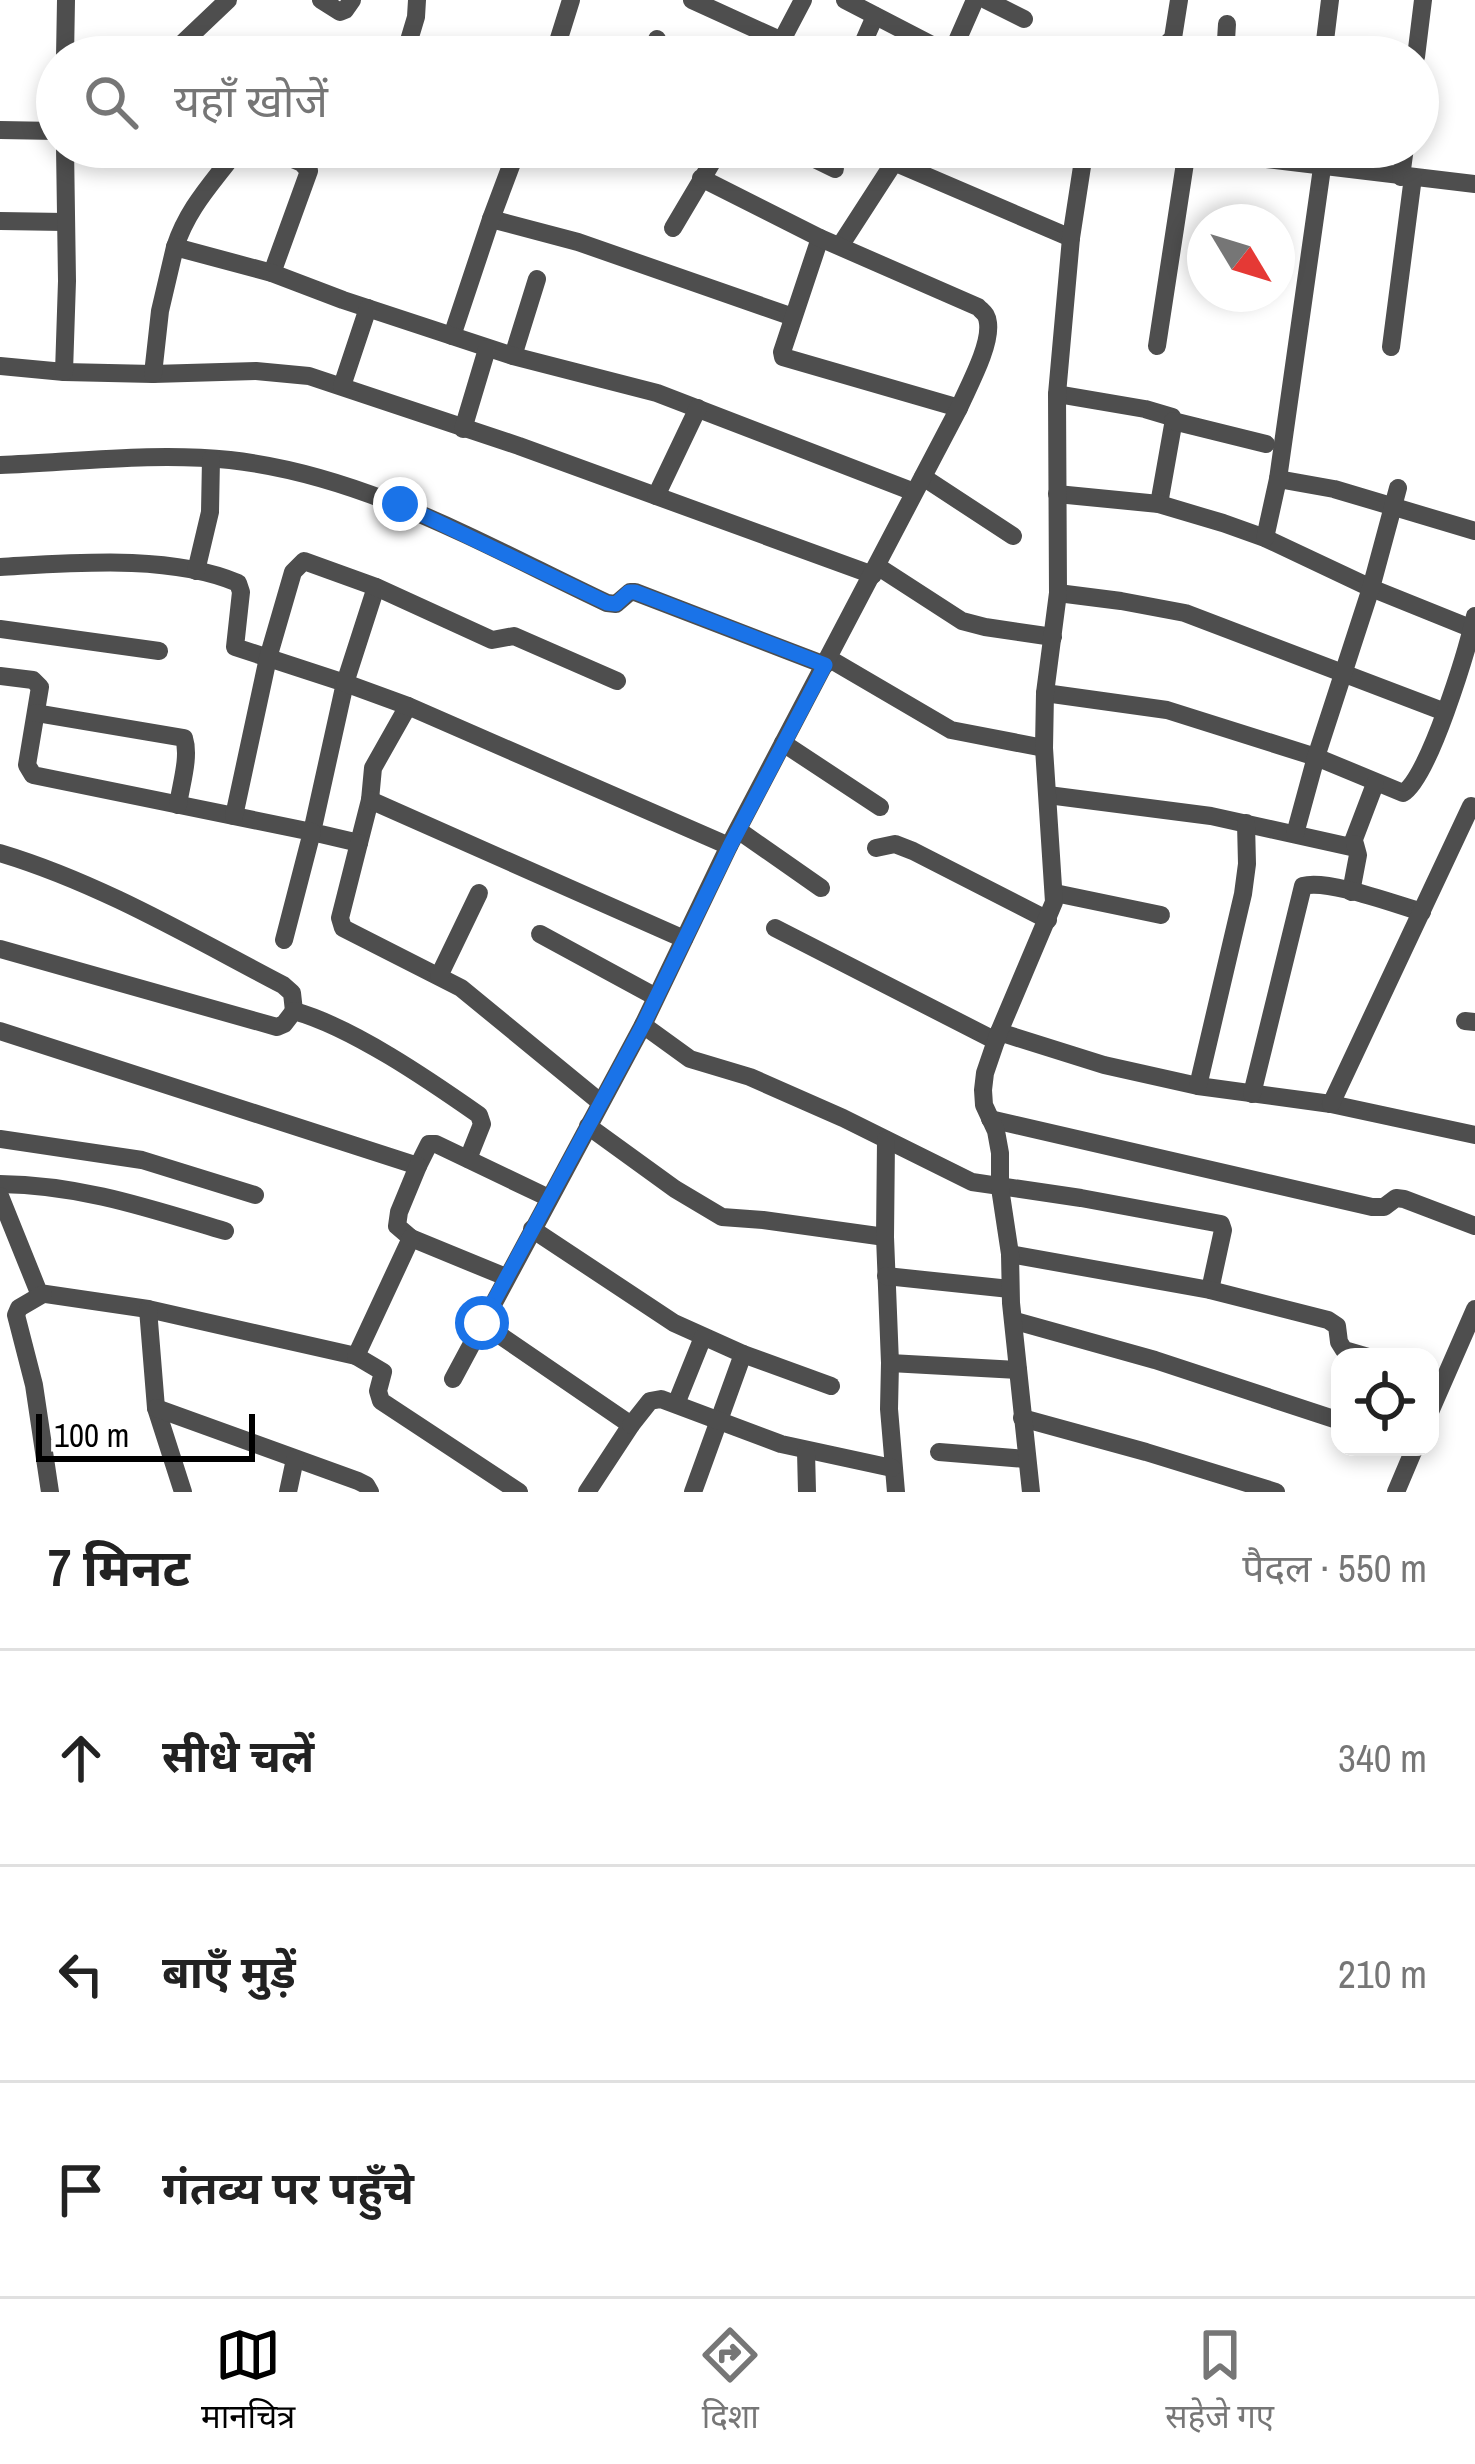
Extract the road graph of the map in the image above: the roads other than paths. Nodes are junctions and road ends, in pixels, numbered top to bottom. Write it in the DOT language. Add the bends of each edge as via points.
graph roads {
  1 [pos="66,0"];
  2 [pos="228,0"];
  3 [pos="321,0"];
  4 [pos="352,0"];
  5 [pos="417,0"];
  6 [pos="571,0"];
  7 [pos="692,0"];
  8 [pos="803,0"];
  9 [pos="845,0"];
  10 [pos="974,0"];
  11 [pos="986,0"];
  12 [pos="1179,0"];
  13 [pos="1330,0"];
  14 [pos="1423,0"];
  15 [pos="875,16"];
  16 [pos="1024,19"];
  17 [pos="1227,24"];
  18 [pos="65,36"];
  19 [pos="190,36"];
  20 [pos="410,36"];
  21 [pos="559,36"];
  22 [pos="755,36"];
  23 [pos="785,36"];
  24 [pos="866,36"];
  25 [pos="914,36"];
  26 [pos="960,36"];
  27 [pos="1173,36"];
  28 [pos="1226,36"];
  29 [pos="1326,36"];
  30 [pos="1419,36"];
  31 [pos="0,130"];
  32 [pos="36,131"];
  33 [pos="65,168"];
  34 [pos="222,168"];
  35 [pos="306,168"];
  36 [pos="510,168"];
  37 [pos="708,168"];
  38 [pos="891,168"];
  39 [pos="927,168"];
  40 [pos="1082,168"];
  41 [pos="1184,168"];
  42 [pos="1313,168"];
  43 [pos="1358,168"];
  44 [pos="1406,168"];
  45 [pos="1407,177"];
  46 [pos="701,178"];
  47 [pos="1475,184"];
  48 [pos="491,219"];
  49 [pos="0,221"];
  50 [pos="65,222"];
  51 [pos="673,228"];
  52 [pos="820,238"];
  53 [pos="1071,238"];
  54 [pos="840,246"];
  55 [pos="176,247"];
  56 [pos="272,273"];
  57 [pos="537,279"];
  58 [pos="368,308"];
  59 [pos="793,317"];
  60 [pos="452,336"];
  61 [pos="1157,346"];
  62 [pos="1391,347"];
  63 [pos="488,349"];
  64 [pos="513,356"];
  65 [pos="0,366"];
  66 [pos="64,372"];
  67 [pos="153,374"];
  68 [pos="342,386"];
  69 [pos="1057,394"];
  70 [pos="698,408"];
  71 [pos="959,408"];
  72 [pos="1173,421"];
  73 [pos="463,429"];
  74 [pos="1266,444"];
  75 [pos="211,459"];
  76 [pos="0,465"];
  77 [pos="1278,478"];
  78 [pos="918,484"];
  79 [pos="1057,494"];
  80 [pos="656,496"];
  81 [pos="1395,497"];
  82 [pos="1159,504"];
  83 [pos="1475,531"];
  84 [pos="1012,536"];
  85 [pos="1264,538"];
  86 [pos="0,567"];
  87 [pos="196,571"];
  88 [pos="875,571"];
  89 [pos="376,587"];
  90 [pos="1371,588"];
  91 [pos="1058,593"];
  92 [pos="1474,625"];
  93 [pos="0,629"];
  94 [pos="1052,637"];
  95 [pos="159,651"];
  96 [pos="268,658"];
  97 [pos="826,662"];
  98 [pos="1342,674"];
  99 [pos="0,676"];
  100 [pos="617,681"];
  101 [pos="345,683"];
  102 [pos="1455,685"];
  103 [pos="1045,693"];
  104 [pos="1475,693"];
  105 [pos="408,706"];
  106 [pos="1445,712"];
  107 [pos="36,713"];
  108 [pos="783,743"];
  109 [pos="1044,748"];
  110 [pos="1316,757"];
  111 [pos="1375,784"];
  112 [pos="1048,795"];
  113 [pos="370,800"];
  114 [pos="178,805"];
  115 [pos="1471,806"];
  116 [pos="880,807"];
  117 [pos="234,816"];
  118 [pos="1246,823"];
  119 [pos="312,832"];
  120 [pos="1295,834"];
  121 [pos="734,838"];
  122 [pos="359,843"];
  123 [pos="1354,844"];
  124 [pos="876,848"];
  125 [pos="0,853"];
  126 [pos="821,888"];
  127 [pos="1351,892"];
  128 [pos="479,893"];
  129 [pos="1055,893"];
  130 [pos="1422,913"];
  131 [pos="1160,915"];
  132 [pos="1048,920"];
  133 [pos="775,928"];
  134 [pos="540,934"];
  135 [pos="684,939"];
  136 [pos="284,940"];
  137 [pos="0,949"];
  138 [pos="440,976"];
  139 [pos="656,997"];
  140 [pos="294,1011"];
  141 [pos="643,1025"];
  142 [pos="0,1031"];
  143 [pos="998,1036"];
  144 [pos="1198,1086"];
  145 [pos="1252,1094"];
  146 [pos="600,1102"];
  147 [pos="1331,1104"];
  148 [pos="990,1119"];
  149 [pos="588,1126"];
  150 [pos="1475,1135"];
  151 [pos="0,1139"];
  152 [pos="886,1140"];
  153 [pos="468,1159"];
  154 [pos="418,1166"];
  155 [pos="0,1184"];
  156 [pos="1000,1188"];
  157 [pos="255,1195"];
  158 [pos="0,1196"];
  159 [pos="549,1198"];
  160 [pos="1475,1226"];
  161 [pos="532,1229"];
  162 [pos="225,1231"];
  163 [pos="885,1237"];
  164 [pos="412,1238"];
  165 [pos="1010,1254"];
  166 [pos="506,1276"];
  167 [pos="886,1276"];
  168 [pos="1010,1289"];
  169 [pos="1210,1290"];
  170 [pos="43,1294"];
  171 [pos="148,1309"];
  172 [pos="1475,1310"];
  173 [pos="1015,1322"];
  174 [pos="482,1323"];
  175 [pos="703,1337"];
  176 [pos="1343,1348"];
  177 [pos="743,1354"];
  178 [pos="356,1356"];
  179 [pos="890,1363"];
  180 [pos="1018,1370"];
  181 [pos="1439,1373"];
  182 [pos="453,1379"];
  183 [pos="831,1386"];
  184 [pos="676,1404"];
  185 [pos="156,1408"];
  186 [pos="1022,1418"];
  187 [pos="1331,1418"];
  188 [pos="719,1422"];
  189 [pos="631,1425"];
  190 [pos="806,1451"];
  191 [pos="938,1452"];
  192 [pos="1411,1456"];
  193 [pos="295,1459"];
  194 [pos="1026,1459"];
  195 [pos="892,1468"];
  196 [pos="50,1492"];
  197 [pos="183,1492"];
  198 [pos="288,1492"];
  199 [pos="370,1492"];
  200 [pos="519,1492"];
  201 [pos="587,1492"];
  202 [pos="693,1492"];
  203 [pos="807,1492"];
  204 [pos="896,1492"];
  205 [pos="1030,1492"];
  206 [pos="1276,1492"];
  207 [pos="1396,1492"];
  1 -- 18 [label="street"];
  2 -- 19 [label="street"];
  3 -- 4 [label="street" via="340,12"];
  5 -- 20 [label="street"];
  6 -- 21 [label="street"];
  7 -- 22 [label="street"];
  8 -- 23 [label="street"];
  9 -- 15 [label="street"];
  10 -- 26 [label="street"];
  11 -- 16 [label="street"];
  12 -- 27 [label="street"];
  13 -- 29 [label="street"];
  14 -- 30 [label="street"];
  15 -- 24 [label="street"];
  15 -- 25 [label="street"];
  17 -- 28 [label="street"];
  31 -- 32 [label="street"];
  33 -- 50 [label="street"];
  34 -- 55 [label="street" via="197,199"];
  35 -- 56 [label="street"];
  36 -- 48 [label="street"];
  37 -- 46 [label="street"];
  38 -- 54 [label="street"];
  39 -- 53 [label="street"];
  40 -- 53 [label="street"];
  41 -- 61 [label="street"];
  42 -- 77 [label="street"];
  43 -- 45 [label="street"];
  44 -- 45 [label="street"];
  45 -- 47 [label="street"];
  45 -- 62 [label="street"];
  46 -- 51 [label="street"];
  46 -- 52 [label="street"];
  48 -- 59 [label="street"];
  48 -- 60 [label="street"];
  49 -- 50 [label="street"];
  50 -- 66 [label="street"];
  52 -- 54 [label="street"];
  52 -- 59 [label="street"];
  53 -- 69 [label="street"];
  54 -- 71 [label="street" via="985,314 985,344"];
  55 -- 56 [label="street"];
  55 -- 67 [label="street"];
  56 -- 58 [label="street"];
  57 -- 64 [label="street"];
  58 -- 60 [label="street"];
  58 -- 68 [label="street"];
  59 -- 71 [label="street" via="785,359"];
  60 -- 63 [label="street"];
  63 -- 64 [label="street"];
  63 -- 73 [label="street"];
  64 -- 70 [label="street"];
  65 -- 66 [label="street"];
  66 -- 67 [label="street"];
  67 -- 68 [label="street" via="284,372"];
  68 -- 73 [label="street"];
  69 -- 72 [label="street"];
  69 -- 79 [label="street"];
  70 -- 78 [label="street"];
  70 -- 80 [label="street"];
  71 -- 78 [label="street"];
  72 -- 74 [label="street"];
  72 -- 82 [label="street"];
  73 -- 80 [label="street"];
  75 -- 76 [label="street"];
  75 -- 87 [label="street" via="210,512"];
  75 -- 97 [label="street" via="378,496 607,603 635,592"];
  77 -- 81 [label="street"];
  77 -- 85 [label="street"];
  78 -- 84 [label="street"];
  78 -- 88 [label="street"];
  79 -- 82 [label="street"];
  79 -- 91 [label="street"];
  80 -- 88 [label="street"];
  81 -- 83 [label="street"];
  81 -- 90 [label="street"];
  82 -- 85 [label="street"];
  85 -- 90 [label="street"];
  86 -- 87 [label="street"];
  87 -- 96 [label="street" via="238,583 233,644"];
  88 -- 94 [label="street" via="962,621"];
  88 -- 97 [label="street"];
  89 -- 96 [label="street" via="299,563"];
  89 -- 100 [label="street" via="492,640 514,635"];
  89 -- 101 [label="street"];
  90 -- 92 [label="street"];
  90 -- 98 [label="street"];
  91 -- 94 [label="street"];
  91 -- 98 [label="street" via="1185,614"];
  92 -- 102 [label="street"];
  93 -- 95 [label="street"];
  94 -- 103 [label="street"];
  96 -- 101 [label="street"];
  96 -- 117 [label="street"];
  97 -- 108 [label="street"];
  97 -- 109 [label="street" via="951,730"];
  98 -- 106 [label="street"];
  98 -- 110 [label="street"];
  99 -- 107 [label="street" via="39,683"];
  101 -- 105 [label="street"];
  101 -- 119 [label="street"];
  102 -- 104 [label="street"];
  102 -- 106 [label="street"];
  103 -- 109 [label="street"];
  103 -- 110 [label="street" via="1166,710"];
  105 -- 113 [label="street" via="378,757"];
  105 -- 121 [label="street"];
  106 -- 111 [label="street" via="1409,791"];
  107 -- 114 [label="street" via="27,765 33,775"];
  107 -- 114 [label="street" via="184,738"];
  108 -- 116 [label="street"];
  108 -- 121 [label="street"];
  109 -- 112 [label="street"];
  110 -- 111 [label="street"];
  110 -- 120 [label="street"];
  111 -- 123 [label="street"];
  112 -- 118 [label="street"];
  112 -- 129 [label="street"];
  113 -- 122 [label="street"];
  113 -- 135 [label="street"];
  114 -- 117 [label="street"];
  115 -- 130 [label="street"];
  117 -- 119 [label="street"];
  118 -- 120 [label="street"];
  118 -- 144 [label="street" via="1244,894"];
  119 -- 122 [label="street"];
  119 -- 136 [label="street"];
  120 -- 123 [label="street"];
  121 -- 126 [label="street"];
  121 -- 135 [label="street"];
  122 -- 138 [label="street" via="340,926"];
  123 -- 127 [label="street"];
  124 -- 132 [label="street" via="913,851"];
  125 -- 140 [label="street" via="134,907 283,985"];
  127 -- 130 [label="street"];
  127 -- 145 [label="street" via="1303,886"];
  128 -- 138 [label="street"];
  129 -- 131 [label="street"];
  129 -- 132 [label="street"];
  130 -- 147 [label="street"];
  132 -- 143 [label="street"];
  133 -- 143 [label="street"];
  134 -- 139 [label="street"];
  135 -- 139 [label="street"];
  137 -- 140 [label="street" via="277,1027"];
  138 -- 146 [label="street"];
  139 -- 141 [label="street"];
  140 -- 153 [label="street" via="381,1052 479,1115"];
  141 -- 146 [label="street"];
  141 -- 152 [label="street" via="690,1059 750,1077"];
  142 -- 154 [label="street"];
  143 -- 144 [label="street"];
  143 -- 148 [label="street" via="982,1090"];
  144 -- 145 [label="street"];
  145 -- 147 [label="street"];
  146 -- 149 [label="street"];
  147 -- 150 [label="street"];
  148 -- 156 [label="street"];
  148 -- 160 [label="street" via="1372,1207 1404,1199"];
  149 -- 159 [label="street"];
  149 -- 163 [label="street" via="722,1217"];
  151 -- 157 [label="street" via="142,1160"];
  152 -- 156 [label="street"];
  152 -- 163 [label="street"];
  153 -- 154 [label="street" via="429,1144"];
  153 -- 159 [label="street"];
  154 -- 164 [label="street" via="397,1219"];
  155 -- 162 [label="street" via="93,1192"];
  156 -- 165 [label="street"];
  156 -- 169 [label="street" via="1221,1224"];
  158 -- 170 [label="street"];
  159 -- 161 [label="street"];
  161 -- 166 [label="street"];
  161 -- 175 [label="street"];
  163 -- 167 [label="street"];
  164 -- 166 [label="street"];
  164 -- 178 [label="street"];
  165 -- 168 [label="street"];
  165 -- 169 [label="street"];
  166 -- 174 [label="street"];
  167 -- 168 [label="street"];
  167 -- 179 [label="street"];
  168 -- 173 [label="street"];
  169 -- 176 [label="street" via="1334,1322"];
  170 -- 171 [label="street"];
  170 -- 196 [label="street" via="16,1316"];
  171 -- 178 [label="street"];
  171 -- 185 [label="street"];
  172 -- 181 [label="street"];
  173 -- 180 [label="street"];
  173 -- 187 [label="street"];
  174 -- 182 [label="street"];
  174 -- 189 [label="street"];
  175 -- 177 [label="street"];
  175 -- 184 [label="street"];
  177 -- 183 [label="street"];
  177 -- 188 [label="street"];
  178 -- 200 [label="street" via="383,1372 381,1400"];
  179 -- 180 [label="street"];
  179 -- 195 [label="street"];
  180 -- 186 [label="street"];
  184 -- 188 [label="street"];
  184 -- 189 [label="street" via="650,1401"];
  185 -- 193 [label="street"];
  185 -- 197 [label="street"];
  186 -- 194 [label="street"];
  186 -- 206 [label="street"];
  188 -- 190 [label="street"];
  188 -- 202 [label="street"];
  189 -- 201 [label="street"];
  190 -- 195 [label="street"];
  190 -- 203 [label="street"];
  191 -- 194 [label="street"];
  192 -- 207 [label="street"];
  193 -- 198 [label="street"];
  193 -- 199 [label="street"];
  194 -- 205 [label="street"];
  195 -- 204 [label="street"];
}
